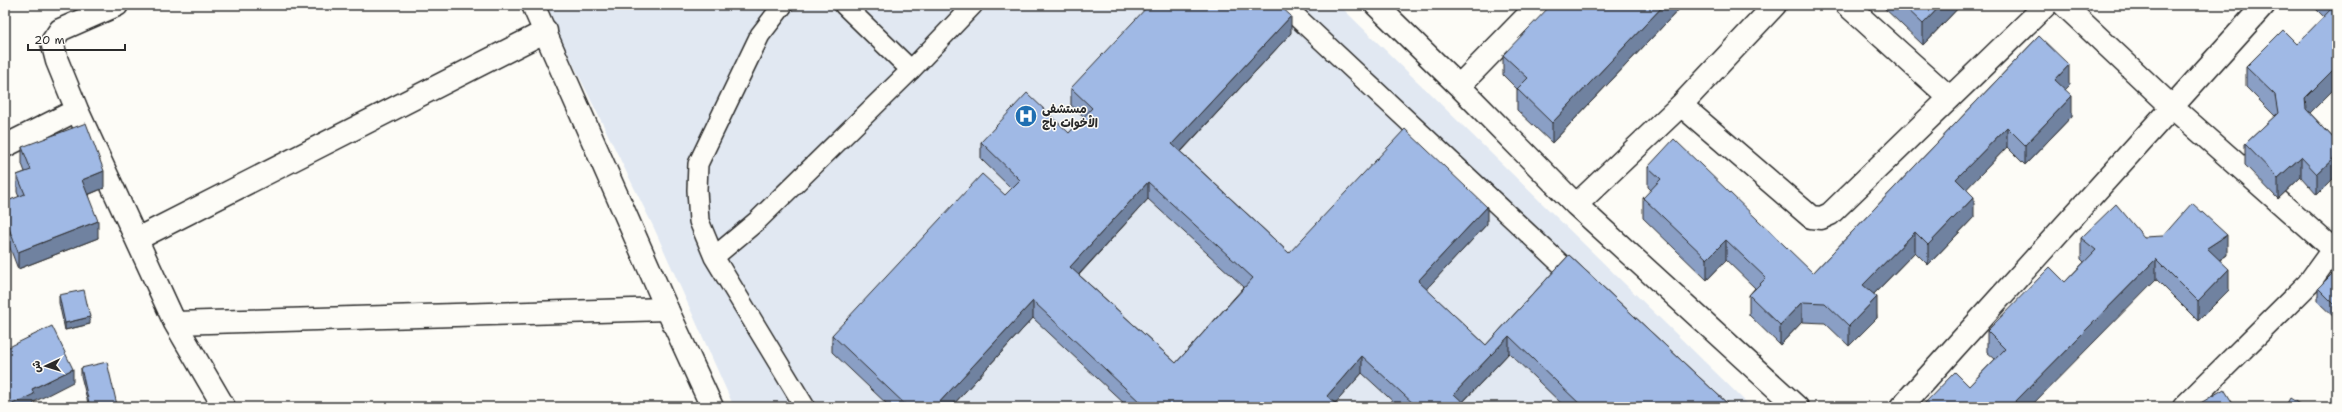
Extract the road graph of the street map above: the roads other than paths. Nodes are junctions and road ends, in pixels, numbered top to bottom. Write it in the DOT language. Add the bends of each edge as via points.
graph roads {
  1 [pos="117,5"];
  2 [pos="533,5"];
  3 [pos="782,5"];
  4 [pos="844,5"];
  5 [pos="973,5"];
  6 [pos="1284,5"];
  7 [pos="1376,5"];
  8 [pos="1538,5"];
  9 [pos="1775,5"];
  10 [pos="1846,5"];
  11 [pos="2046,5"];
  12 [pos="2064,5"];
  13 [pos="2264,5"];
  14 [pos="546,31"];
  15 [pos="911,70"];
  16 [pos="1459,86"];
  17 [pos="1950,98"];
  18 [pos="1681,105"];
  19 [pos="2171,106"];
  20 [pos="77,110"];
  21 [pos="5,146"];
  22 [pos="1576,205"];
  23 [pos="137,239"];
  24 [pos="2336,253"];
  25 [pos="714,257"];
  26 [pos="1592,293"];
  27 [pos="667,310"];
  28 [pos="176,323"];
  29 [pos="2207,384"];
  30 [pos="2224,401"];
  31 [pos="224,407"];
  32 [pos="712,407"];
  33 [pos="804,407"];
  34 [pos="1797,407"];
  35 [pos="1901,407"];
  36 [pos="2184,407"];
  1 -- 20 [label="street" via="60,30 52,42 57,62"];
  2 -- 14 [label="street"];
  3 -- 25 [label="lane" via="760,35 698,164 700,221"];
  4 -- 15 [label="lane"];
  5 -- 15 [label="lane"];
  6 -- 26 [label="lane"];
  7 -- 16 [label="street"];
  8 -- 16 [label="street"];
  9 -- 18 [label="street"];
  10 -- 17 [label="street"];
  11 -- 17 [label="street"];
  12 -- 19 [label="street"];
  13 -- 19 [label="street"];
  14 -- 23 [label="street"];
  14 -- 27 [label="street"];
  15 -- 25 [label="lane" via="757,221"];
  16 -- 22 [label="street"];
  17 -- 18 [label="street" via="1830,214 1817,219 1811,217"];
  18 -- 22 [label="street"];
  19 -- 24 [label="street"];
  19 -- 35 [label="street"];
  20 -- 21 [label="street"];
  20 -- 23 [label="street"];
  22 -- 34 [label="street"];
  23 -- 28 [label="street"];
  24 -- 29 [label="street"];
  25 -- 33 [label="lane"];
  27 -- 28 [label="street"];
  27 -- 32 [label="street"];
  28 -- 31 [label="street"];
  29 -- 30 [label="street"];
  29 -- 36 [label="street"];
}
